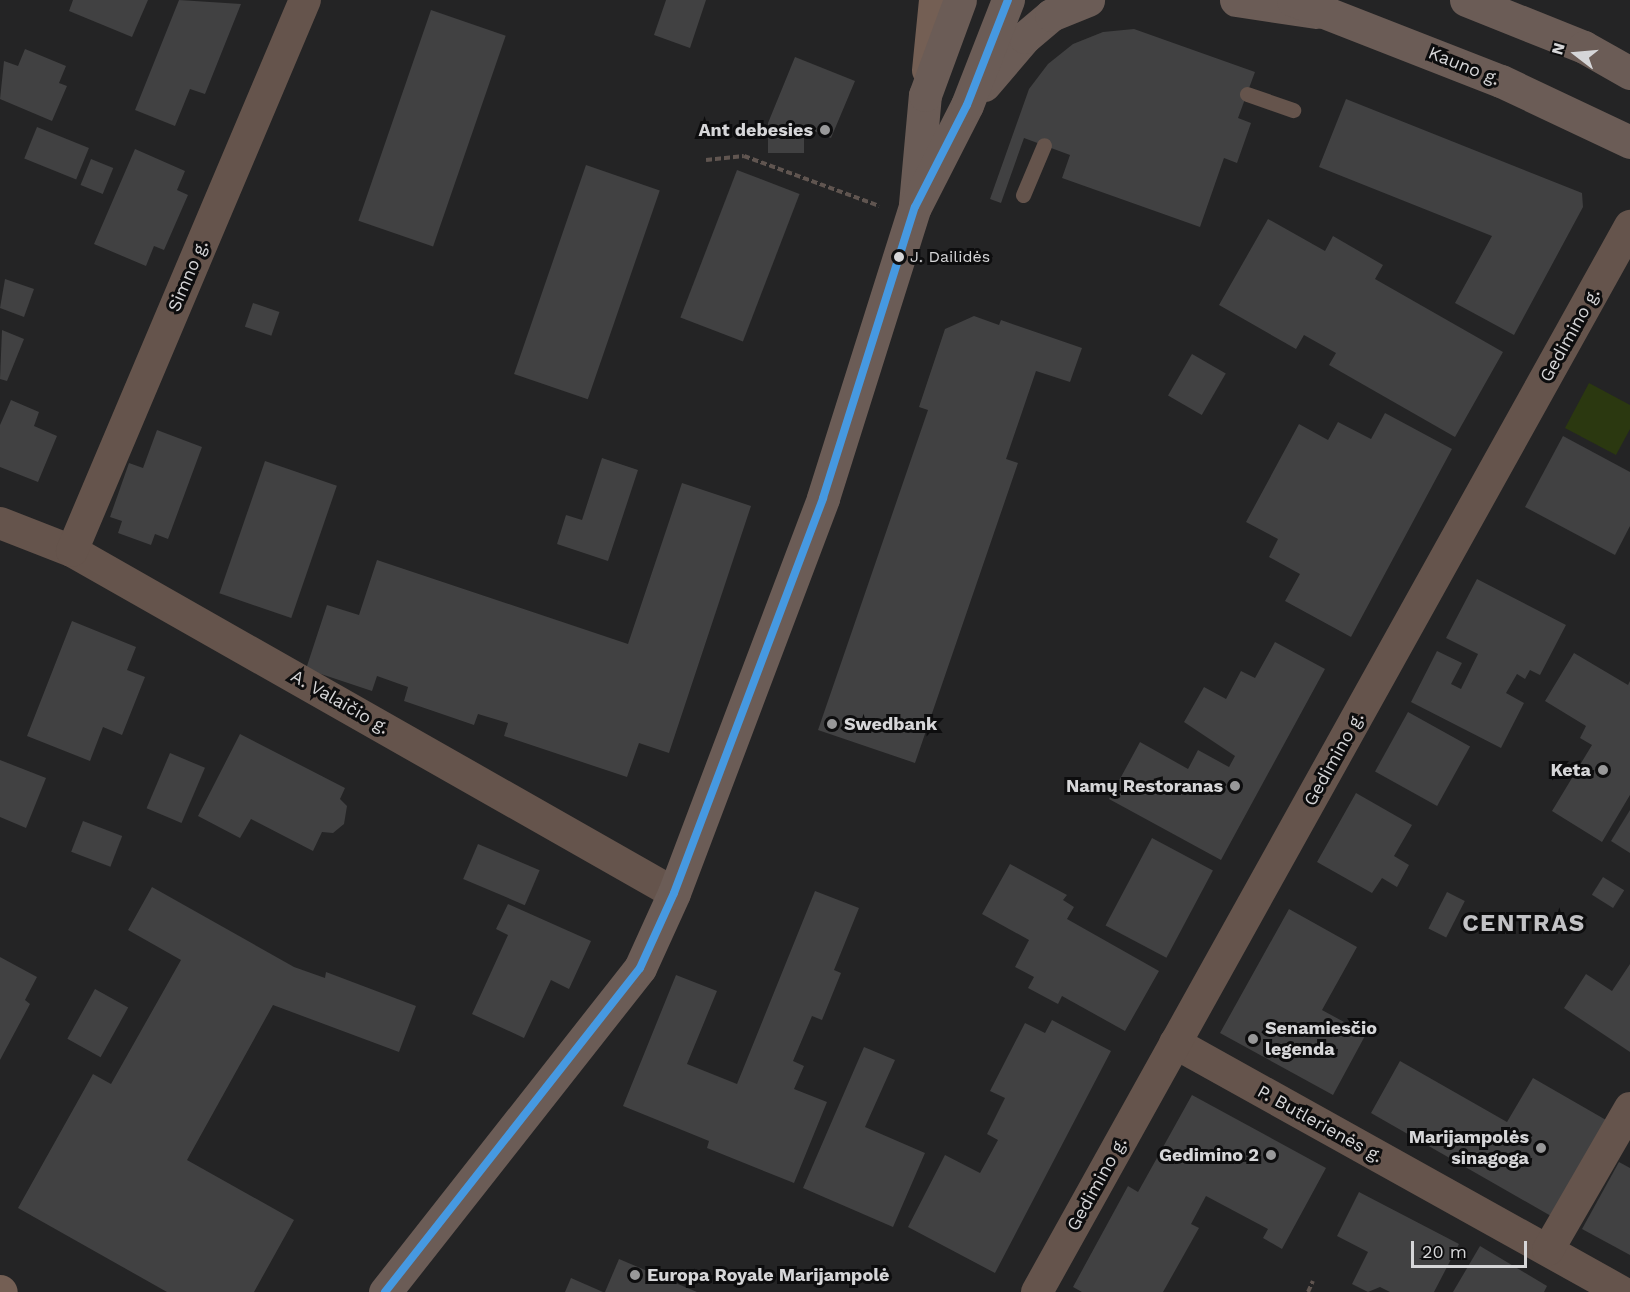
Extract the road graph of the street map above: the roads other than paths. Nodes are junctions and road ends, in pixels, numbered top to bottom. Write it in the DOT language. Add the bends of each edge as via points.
graph roads {
  1 [pos="305,0"];
  2 [pos="935,0"];
  3 [pos="960,0"];
  4 [pos="1008,0"];
  5 [pos="1088,0"];
  6 [pos="1236,0"];
  7 [pos="1293,0"];
  8 [pos="1466,0"];
  9 [pos="1335,15"];
  10 [pos="1630,73"];
  11 [pos="926,94"];
  12 [pos="1247,94"];
  13 [pos="968,105"];
  14 [pos="1293,110"];
  15 [pos="1630,142"];
  16 [pos="1044,145"];
  17 [pos="1023,195"];
  18 [pos="913,213"];
  19 [pos="1630,226"];
  20 [pos="0,522"];
  21 [pos="72,551"];
  22 [pos="674,893"];
  23 [pos="1176,1043"];
  24 [pos="1630,1107"];
  25 [pos="1548,1250"];
  26 [pos="385,1292"];
  27 [pos="1037,1292"];
  28 [pos="1622,1292"];
  1 -- 21 [label="street, Simno g."];
  2 -- 11 [label="main road"];
  3 -- 11 [label="highway"];
  4 -- 13 [label="highway"];
  5 -- 13 [label="highway" via="1051,15 1025,37"];
  6 -- 9 [label="highway"];
  7 -- 9 [label="highway, Kauno g."];
  8 -- 10 [label="highway" via="1584,47"];
  9 -- 15 [label="highway, Kauno g." via="1500,81"];
  11 -- 18 [label="highway" via="916,157"];
  12 -- 14 [label="lane"];
  13 -- 18 [label="highway"];
  16 -- 17 [label="lane"];
  18 -- 22 [label="highway" via="823,498"];
  19 -- 23 [label="street, Gedimino g."];
  20 -- 21 [label="street, A. Valaičio g."];
  21 -- 22 [label="street, A. Valaičio g."];
  22 -- 26 [label="highway" via="640,968"];
  23 -- 25 [label="street, P. Butlerienės g."];
  23 -- 27 [label="street, Gedimino g."];
  24 -- 25 [label="street"];
  25 -- 28 [label="street, P. Butlerienės g."];
}
